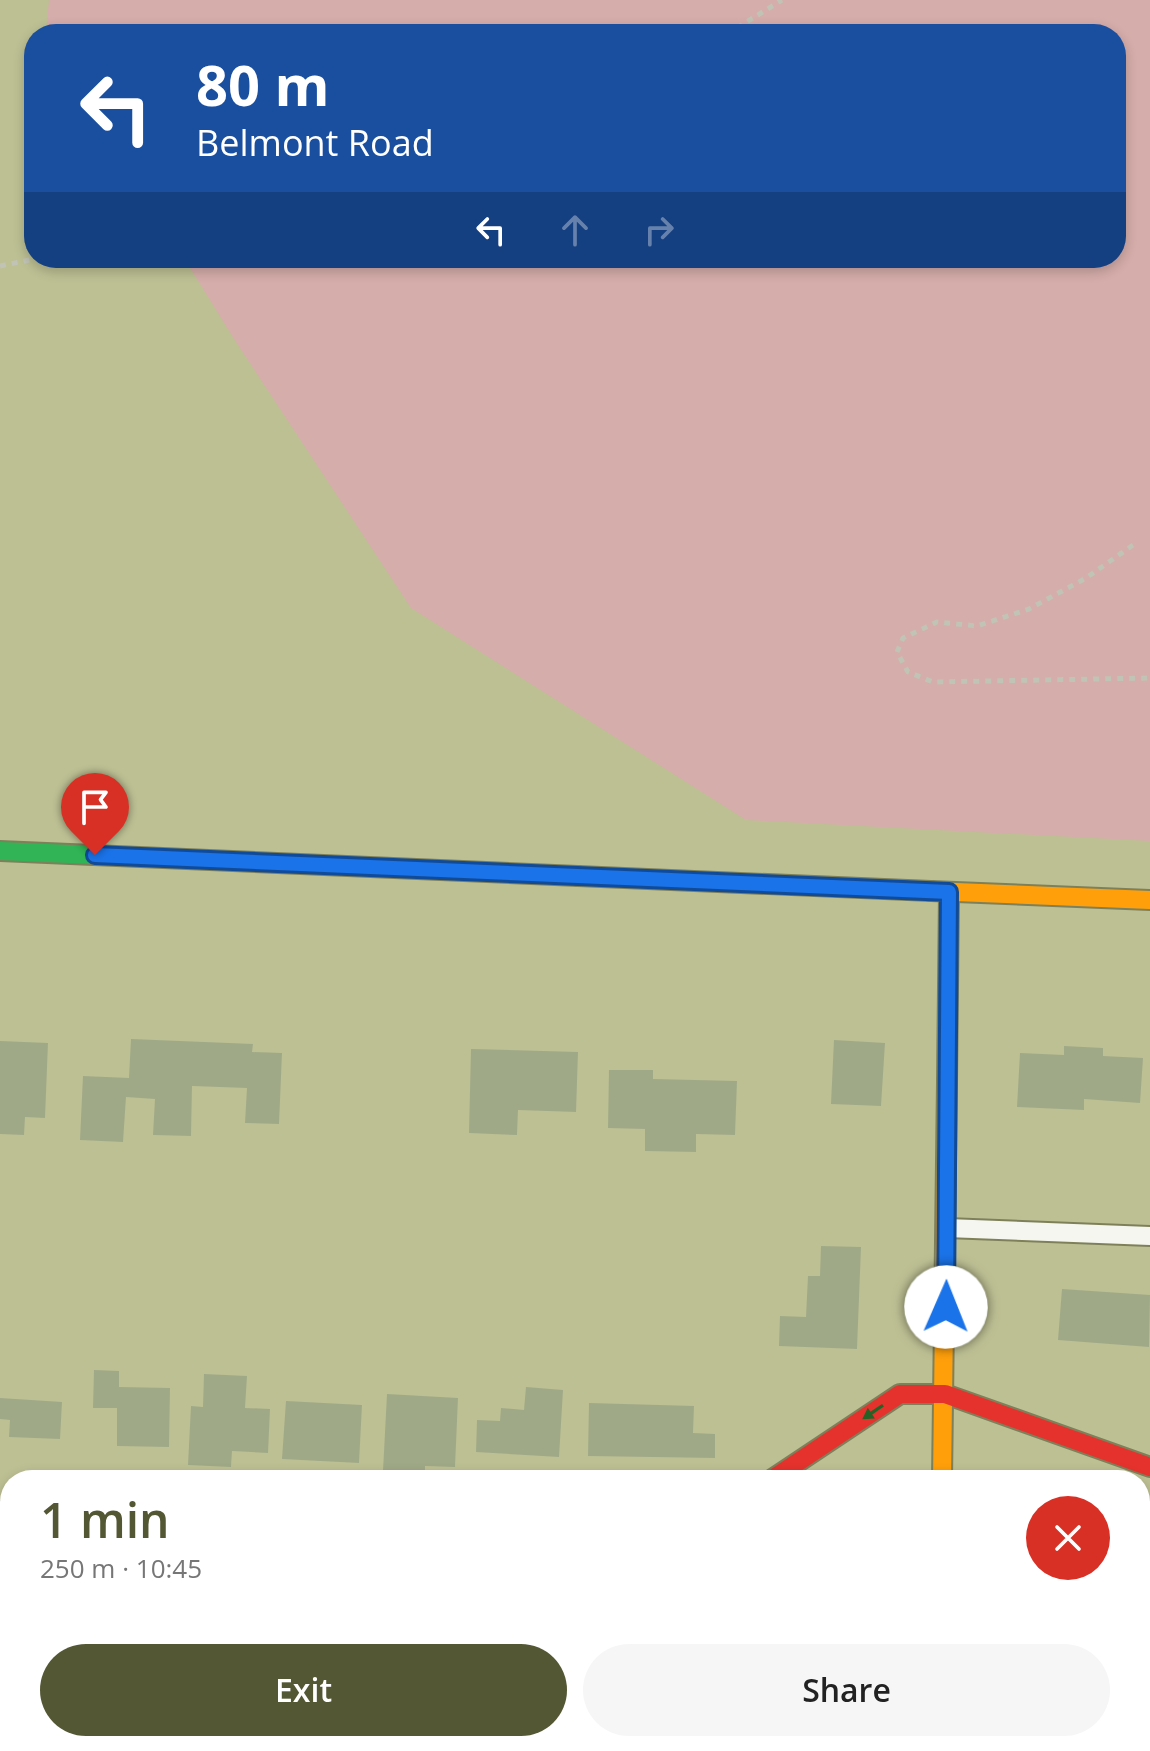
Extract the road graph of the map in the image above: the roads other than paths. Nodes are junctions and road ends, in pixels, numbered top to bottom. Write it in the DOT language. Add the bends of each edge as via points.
graph roads {
  1 [pos="0,851"];
  2 [pos="949,892"];
  3 [pos="1150,900"];
  4 [pos="947,1228"];
  5 [pos="1150,1236"];
  6 [pos="945,1394"];
  7 [pos="1150,1467"];
  8 [pos="786,1470"];
  9 [pos="942,1470"];
  1 -- 2 [label="street"];
  2 -- 3 [label="street"];
  2 -- 4 [label="street"];
  4 -- 5 [label="lane"];
  4 -- 6 [label="street"];
  6 -- 7 [label="street"];
  6 -- 8 [label="street, one-way" via="900,1394"];
  6 -- 9 [label="street"];
}
